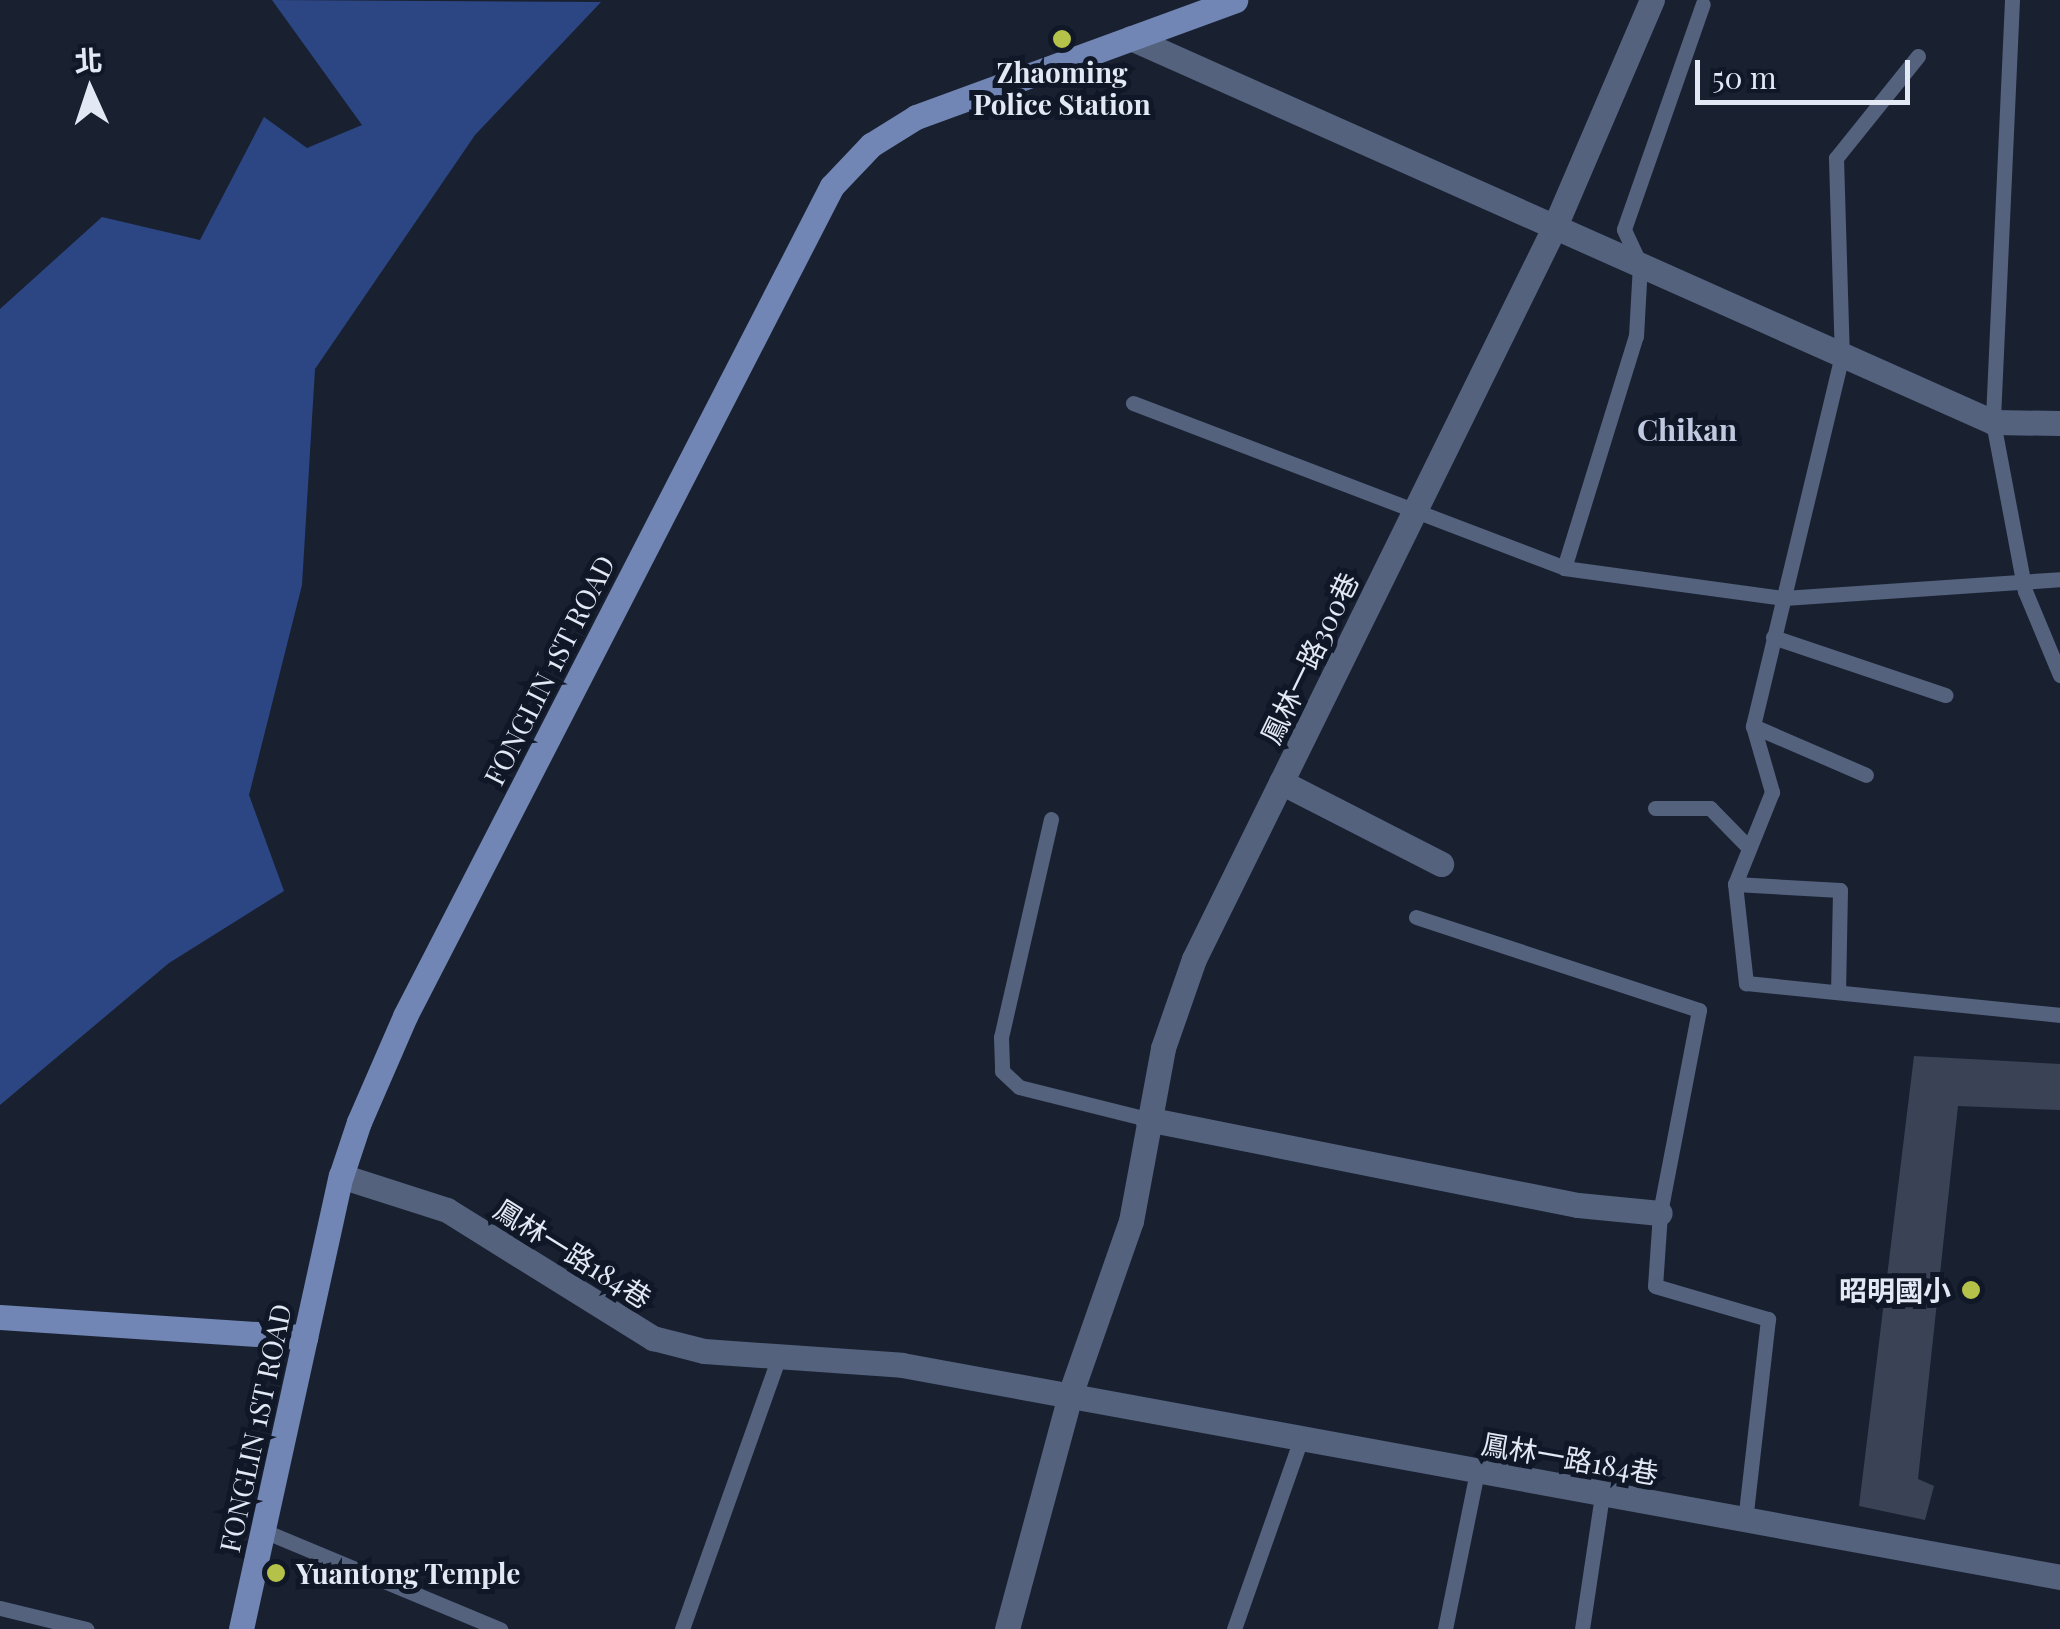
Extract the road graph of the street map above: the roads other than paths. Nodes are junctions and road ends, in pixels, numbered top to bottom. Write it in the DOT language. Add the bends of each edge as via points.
graph roads {
  1 [pos="1235,0"];
  2 [pos="1652,0"];
  3 [pos="2012,0"];
  4 [pos="1703,4"];
  5 [pos="1132,38"];
  6 [pos="1918,56"];
  7 [pos="1556,226"];
  8 [pos="1640,264"];
  9 [pos="1842,355"];
  10 [pos="1133,403"];
  11 [pos="1993,422"];
  12 [pos="2060,423"];
  13 [pos="1416,507"];
  14 [pos="1564,568"];
  15 [pos="2022,577"];
  16 [pos="2060,579"];
  17 [pos="1784,598"];
  18 [pos="1773,638"];
  19 [pos="2053,642"];
  20 [pos="2060,675"];
  21 [pos="1945,695"];
  22 [pos="1753,726"];
  23 [pos="1866,775"];
  24 [pos="1281,782"];
  25 [pos="1655,808"];
  26 [pos="1051,819"];
  27 [pos="1749,848"];
  28 [pos="1441,864"];
  29 [pos="1735,884"];
  30 [pos="1416,916"];
  31 [pos="1838,992"];
  32 [pos="2060,1015"];
  33 [pos="1147,1120"];
  34 [pos="341,1176"];
  35 [pos="1660,1213"];
  36 [pos="0,1317"];
  37 [pos="305,1336"];
  38 [pos="779,1356"];
  39 [pos="1070,1395"];
  40 [pos="1301,1439"];
  41 [pos="1477,1472"];
  42 [pos="1602,1495"];
  43 [pos="1746,1521"];
  44 [pos="264,1532"];
  45 [pos="2060,1577"];
  46 [pos="0,1608"];
  47 [pos="86,1629"];
  48 [pos="241,1629"];
  49 [pos="500,1629"];
  50 [pos="682,1629"];
  51 [pos="1007,1629"];
  52 [pos="1234,1629"];
  53 [pos="1445,1629"];
  54 [pos="1582,1629"];
  1 -- 5 [label="street, FONGLIN 1ST ROAD"];
  2 -- 7 [label="street, 鳳林一路300巷"];
  3 -- 11 [label="lane"];
  4 -- 8 [label="lane" via="1624,230"];
  5 -- 7 [label="street"];
  5 -- 34 [label="street, FONGLIN 1ST ROAD" via="916,118 871,145 832,186 405,1016"];
  6 -- 9 [label="lane" via="1836,158"];
  7 -- 8 [label="street"];
  7 -- 13 [label="street, 鳳林一路300巷"];
  8 -- 9 [label="street"];
  8 -- 14 [label="lane" via="1636,336"];
  9 -- 11 [label="street"];
  9 -- 17 [label="lane"];
  10 -- 13 [label="lane"];
  11 -- 12 [label="street"];
  11 -- 15 [label="lane"];
  13 -- 14 [label="lane"];
  13 -- 24 [label="street, 鳳林一路300巷"];
  14 -- 17 [label="lane"];
  15 -- 16 [label="lane"];
  15 -- 17 [label="lane"];
  15 -- 19 [label="lane"];
  17 -- 18 [label="lane"];
  18 -- 21 [label="lane"];
  18 -- 22 [label="lane"];
  19 -- 20 [label="lane"];
  22 -- 23 [label="lane"];
  22 -- 27 [label="lane" via="1772,792"];
  24 -- 28 [label="street, 鳳林一路300巷"];
  24 -- 33 [label="street" via="1194,959 1162,1048"];
  25 -- 27 [label="lane" via="1710,808"];
  26 -- 33 [label="lane" via="1001,1037 1002,1071 1019,1088"];
  27 -- 29 [label="lane"];
  29 -- 31 [label="lane" via="1746,983"];
  29 -- 31 [label="lane" via="1840,890"];
  30 -- 35 [label="lane" via="1699,1010"];
  31 -- 32 [label="lane"];
  33 -- 35 [label="street" via="1578,1205"];
  33 -- 39 [label="street" via="1131,1221"];
  34 -- 37 [label="street, FONGLIN 1ST ROAD"];
  34 -- 38 [label="street, 鳳林一路184巷" via="447,1210 654,1338"];
  35 -- 43 [label="lane" via="1656,1286 1768,1319"];
  36 -- 37 [label="street"];
  37 -- 44 [label="street, FONGLIN 1ST ROAD"];
  38 -- 39 [label="street, 鳳林一路184巷" via="902,1365"];
  38 -- 50 [label="lane"];
  39 -- 40 [label="street, 鳳林一路184巷"];
  39 -- 51 [label="street"];
  40 -- 41 [label="street, 鳳林一路184巷"];
  40 -- 52 [label="lane"];
  41 -- 42 [label="street, 鳳林一路184巷"];
  41 -- 53 [label="lane"];
  42 -- 43 [label="street, 鳳林一路184巷"];
  42 -- 54 [label="lane"];
  43 -- 45 [label="street, 鳳林一路184巷"];
  44 -- 48 [label="street, FONGLIN 1ST ROAD"];
  44 -- 49 [label="lane"];
  46 -- 47 [label="lane"];
}
